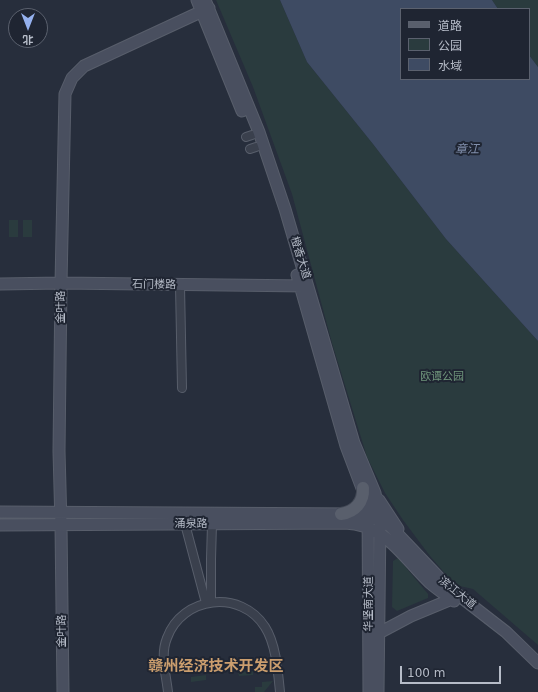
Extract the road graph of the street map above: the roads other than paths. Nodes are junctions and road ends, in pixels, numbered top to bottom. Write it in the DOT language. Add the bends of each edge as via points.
graph roads {
  1 [pos="197,0"];
  2 [pos="205,6"];
  3 [pos="61,283"];
  4 [pos="0,284"];
  5 [pos="180,286"];
  6 [pos="304,286"];
  7 [pos="182,388"];
  8 [pos="363,488"];
  9 [pos="375,493"];
  10 [pos="0,512"];
  11 [pos="61,513"];
  12 [pos="341,514"];
  13 [pos="369,517"];
  14 [pos="380,520"];
  15 [pos="185,524"];
  16 [pos="212,524"];
  17 [pos="0,525"];
  18 [pos="61,525"];
  19 [pos="369,528"];
  20 [pos="380,534"];
  21 [pos="419,557"];
  22 [pos="452,599"];
  23 [pos="209,602"];
  24 [pos="379,633"];
  25 [pos="538,663"];
  26 [pos="538,670"];
  27 [pos="62,692"];
  28 [pos="168,692"];
  29 [pos="280,692"];
  30 [pos="369,692"];
  31 [pos="378,692"];
  1 -- 2 [label="main road, 橙香大道"];
  2 -- 3 [label="main road, 金叶路" via="84,66 69,83 65,100"];
  2 -- 6 [label="main road, 橙香大道" via="253,148 279,210"];
  2 -- 6 [label="main road, 橙香大道" via="259,132 285,209"];
  3 -- 4 [label="main road, 石门楼路"];
  3 -- 5 [label="main road, 石门楼路"];
  3 -- 11 [label="main road, 金叶路"];
  5 -- 6 [label="main road, 石门楼路"];
  5 -- 7 [label="street"];
  6 -- 8 [label="main road, 橙香大道" via="346,446"];
  6 -- 9 [label="main road, 橙香大道" via="354,443"];
  8 -- 12 [label="main road" via="363,496 356,507"];
  8 -- 13 [label="main road, 橙香大道"];
  9 -- 14 [label="main road, 橙香大道"];
  9 -- 21 [label="main road"];
  10 -- 11 [label="main road, 涌泉路"];
  11 -- 12 [label="main road, 涌泉路"];
  11 -- 18 [label="main road, 金叶路"];
  12 -- 13 [label="main road, 涌泉路" via="361,514"];
  13 -- 14 [label="main road, 涌泉路"];
  13 -- 19 [label="main road, 华坚南大道"];
  14 -- 20 [label="main road, 华坚南大道"];
  14 -- 21 [label="main road, 滨江大道" via="390,526"];
  15 -- 16 [label="main road, 涌泉路"];
  15 -- 18 [label="main road, 涌泉路"];
  15 -- 23 [label="street"];
  16 -- 19 [label="main road, 涌泉路" via="350,524"];
  16 -- 23 [label="street"];
  17 -- 18 [label="main road, 涌泉路"];
  18 -- 27 [label="main road, 金叶路"];
  19 -- 20 [label="main road, 涌泉路"];
  19 -- 30 [label="main road, 华坚南大道"];
  20 -- 22 [label="main road, 滨江大道" via="388,539 430,583"];
  20 -- 24 [label="main road, 华坚南大道"];
  21 -- 25 [label="main road, 滨江大道" via="448,587 506,632"];
  22 -- 24 [label="main road"];
  22 -- 26 [label="main road, 滨江大道" via="500,636"];
  23 -- 28 [label="street" via="184,613 169,633 163,657"];
  23 -- 29 [label="street" via="239,605 251,612 265,626 274,648"];
  24 -- 31 [label="main road, 华坚南大道"];
}
